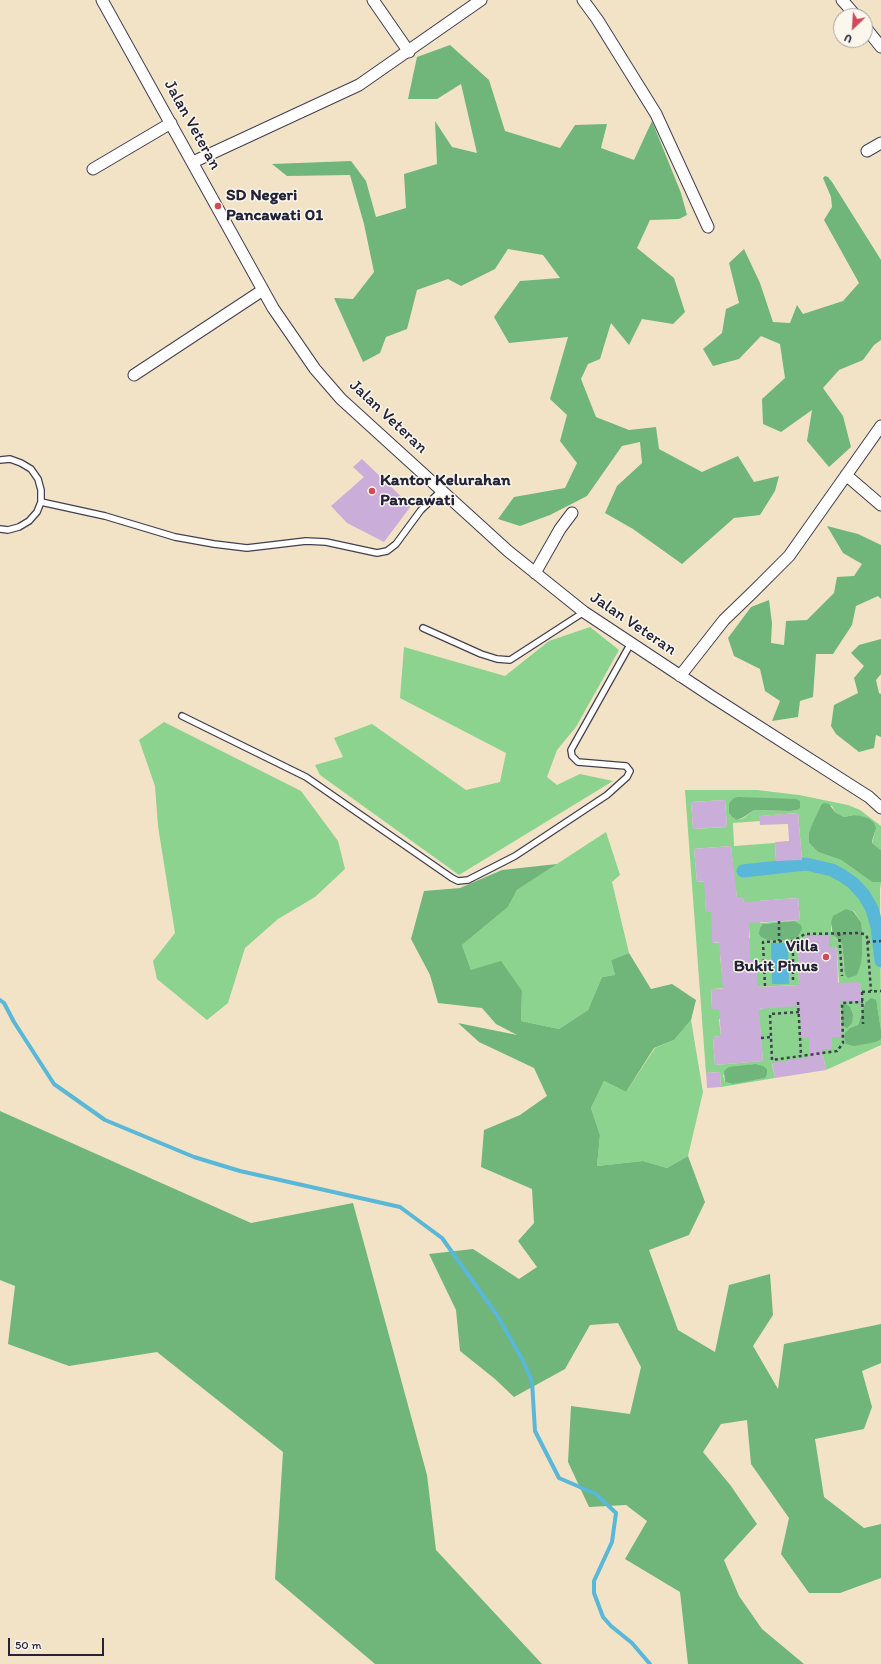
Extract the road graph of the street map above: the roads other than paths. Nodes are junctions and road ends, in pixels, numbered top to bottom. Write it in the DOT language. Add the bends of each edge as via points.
graph roads {
  1 [pos="102,0"];
  2 [pos="373,0"];
  3 [pos="481,0"];
  4 [pos="583,0"];
  5 [pos="842,0"];
  6 [pos="849,8"];
  7 [pos="873,37"];
  8 [pos="881,47"];
  9 [pos="409,52"];
  10 [pos="171,123"];
  11 [pos="881,143"];
  12 [pos="867,150"];
  13 [pos="193,162"];
  14 [pos="93,169"];
  15 [pos="708,227"];
  16 [pos="264,290"];
  17 [pos="134,375"];
  18 [pos="881,426"];
  19 [pos="0,460"];
  20 [pos="846,475"];
  21 [pos="442,490"];
  22 [pos="41,502"];
  23 [pos="881,505"];
  24 [pos="572,513"];
  25 [pos="0,529"];
  26 [pos="535,573"];
  27 [pos="584,612"];
  28 [pos="422,628"];
  29 [pos="630,643"];
  30 [pos="680,676"];
  31 [pos="182,716"];
  32 [pos="881,808"];
  1 -- 10 [label="street, Jalan Veteran"];
  2 -- 9 [label="street"];
  3 -- 9 [label="street"];
  4 -- 15 [label="street" via="598,19 656,114"];
  5 -- 6 [label="street"];
  7 -- 8 [label="street"];
  9 -- 13 [label="street" via="360,85"];
  10 -- 13 [label="street, Jalan Veteran"];
  10 -- 14 [label="street"];
  11 -- 12 [label="street"];
  13 -- 16 [label="street, Jalan Veteran"];
  16 -- 17 [label="street"];
  16 -- 21 [label="street, Jalan Veteran" via="273,308 315,369 341,399"];
  18 -- 20 [label="street"];
  19 -- 22 [label="lane" via="21,462 31,469 38,479"];
  20 -- 23 [label="street"];
  20 -- 30 [label="street" via="789,556 724,620"];
  21 -- 22 [label="lane" via="421,510 396,544 387,551 377,553 326,542 306,541 247,548 214,544 175,537 112,518"];
  21 -- 26 [label="street, Jalan Veteran"];
  22 -- 25 [label="lane" via="29,521 19,527"];
  24 -- 26 [label="street"];
  26 -- 27 [label="street, Jalan Veteran"];
  27 -- 28 [label="lane" via="510,660 481,654"];
  27 -- 29 [label="street, Jalan Veteran"];
  29 -- 30 [label="street, Jalan Veteran"];
  29 -- 31 [label="lane" via="571,750 572,756 578,762 626,766 630,771 627,777 607,795 515,856 468,880 458,881 452,878 306,777"];
  30 -- 32 [label="street, Jalan Veteran" via="868,797"];
}
